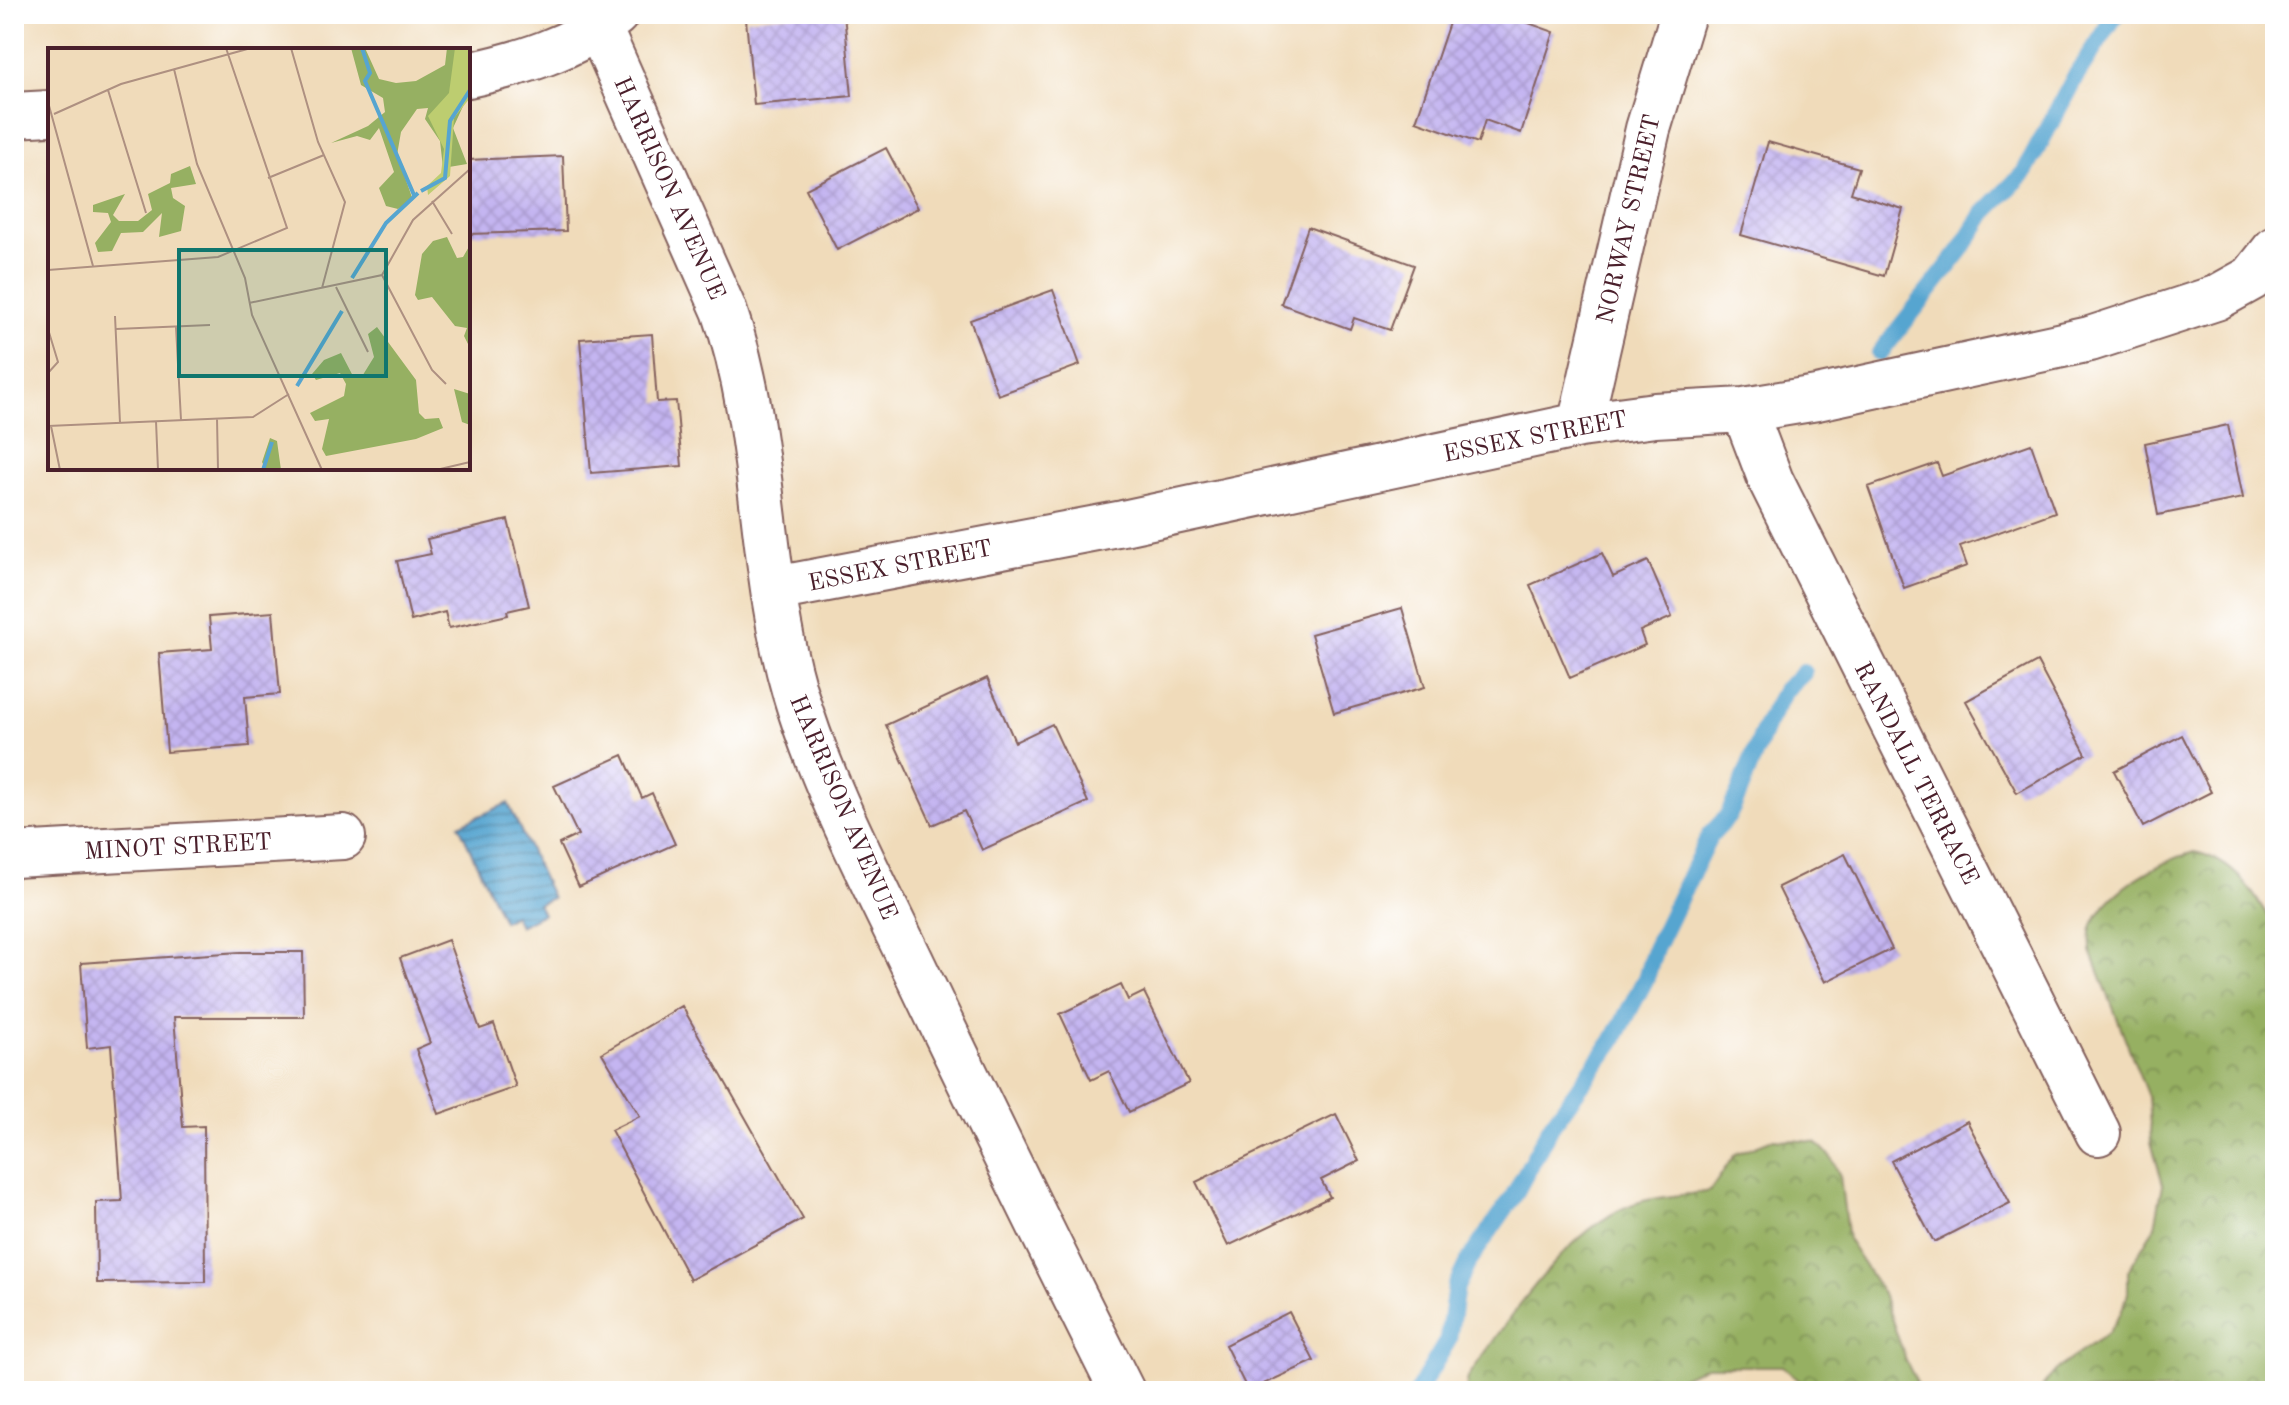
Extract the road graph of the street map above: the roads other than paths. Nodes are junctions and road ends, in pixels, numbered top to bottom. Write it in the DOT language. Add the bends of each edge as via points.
graph roads {
  1 [pos="1683,14"];
  2 [pos="603,19"];
  3 [pos="470,74"];
  4 [pos="48,113"];
  5 [pos="14,115"];
  6 [pos="2267,277"];
  7 [pos="1744,410"];
  8 [pos="1580,425"];
  9 [pos="775,589"];
  10 [pos="343,837"];
  11 [pos="14,855"];
  12 [pos="2098,1133"];
  13 [pos="1122,1391"];
  1 -- 8 [label="street, NORWAY STREET" via="1648,129"];
  2 -- 3 [label="street" via="548,53"];
  2 -- 9 [label="street, HARRISON AVENUE" via="737,347 751,410"];
  4 -- 5 [label="street"];
  6 -- 7 [label="street, ESSEX STREET" via="2090,339"];
  7 -- 8 [label="street, ESSEX STREET"];
  7 -- 12 [label="street, RANDALL TERRACE" via="1771,481"];
  8 -- 9 [label="street, ESSEX STREET" via="1123,523"];
  9 -- 13 [label="street, HARRISON AVENUE" via="805,724 862,858"];
  10 -- 11 [label="street, MINOT STREET"];
}
